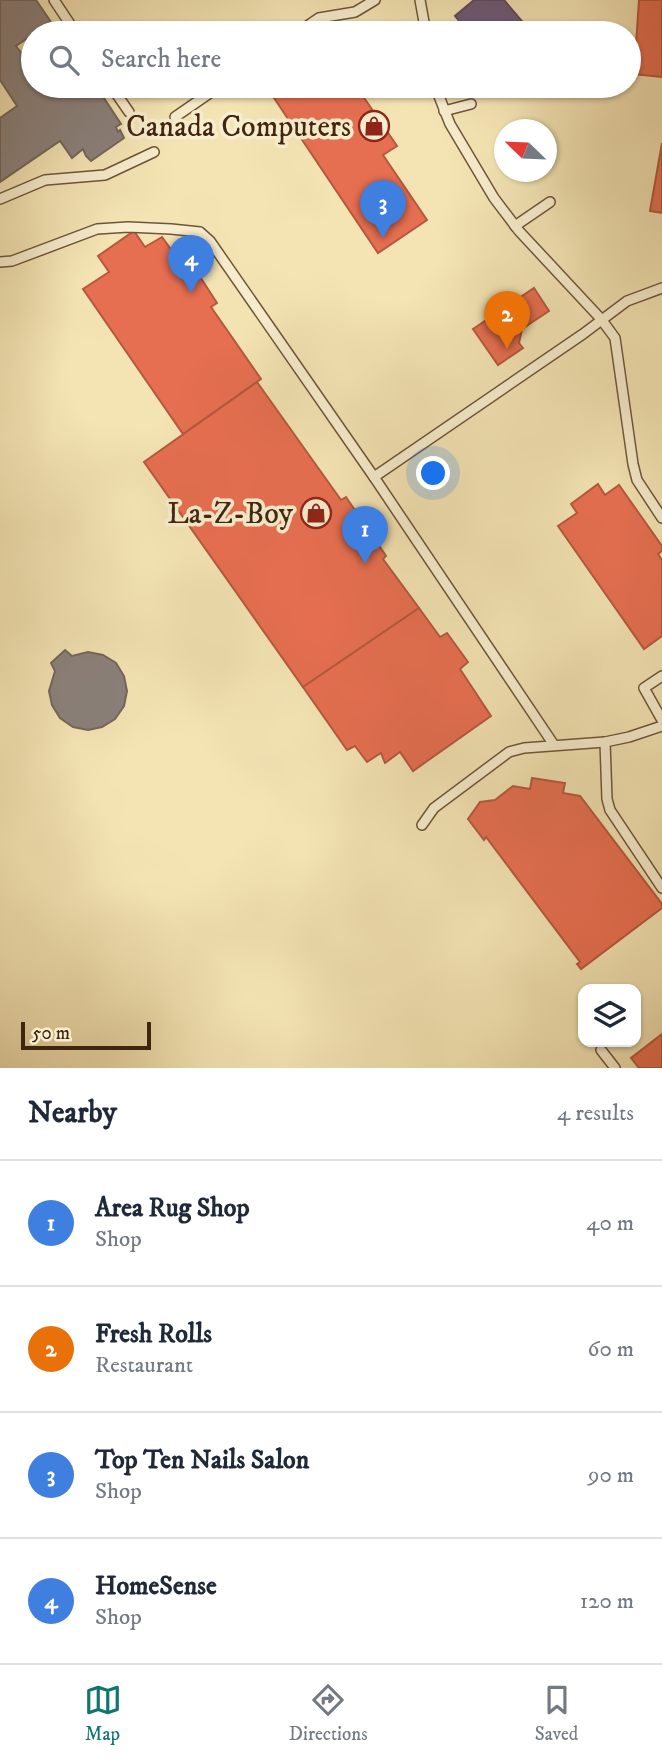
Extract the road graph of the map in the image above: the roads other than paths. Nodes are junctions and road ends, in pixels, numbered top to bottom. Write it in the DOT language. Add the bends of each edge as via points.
graph roads {
  1 [pos="54,0"];
  2 [pos="375,0"];
  3 [pos="420,0"];
  4 [pos="68,21"];
  5 [pos="315,21"];
  6 [pos="424,21"];
  7 [pos="119,98"];
  8 [pos="203,98"];
  9 [pos="439,98"];
  10 [pos="471,104"];
  11 [pos="444,111"];
  12 [pos="129,112"];
  13 [pos="175,117"];
  14 [pos="154,152"];
  15 [pos="0,199"];
  16 [pos="550,202"];
  17 [pos="515,226"];
  18 [pos="0,262"];
  19 [pos="660,292"];
  20 [pos="601,319"];
  21 [pos="374,477"];
  22 [pos="662,518"];
  23 [pos="662,676"];
  24 [pos="662,720"];
  25 [pos="662,726"];
  26 [pos="605,742"];
  27 [pos="554,745"];
  28 [pos="422,825"];
  29 [pos="662,888"];
  30 [pos="601,1050"];
  31 [pos="615,1068"];
  1 -- 4 [label="lane"];
  2 -- 5 [label="lane" via="355,12"];
  3 -- 6 [label="lane"];
  7 -- 12 [label="lane"];
  8 -- 13 [label="lane"];
  9 -- 11 [label="lane"];
  10 -- 11 [label="lane"];
  11 -- 17 [label="lane"];
  14 -- 15 [label="lane" via="105,176 45,180"];
  16 -- 17 [label="lane"];
  17 -- 20 [label="lane"];
  18 -- 21 [label="lane" via="97,229 200,232"];
  19 -- 20 [label="lane" via="627,302"];
  20 -- 21 [label="lane"];
  20 -- 22 [label="lane" via="615,338 637,480"];
  21 -- 27 [label="lane"];
  23 -- 24 [label="lane" via="644,688"];
  25 -- 26 [label="lane"];
  26 -- 27 [label="lane"];
  26 -- 29 [label="lane" via="610,810"];
  27 -- 28 [label="lane" via="509,751 434,808"];
  30 -- 31 [label="lane"];
}
